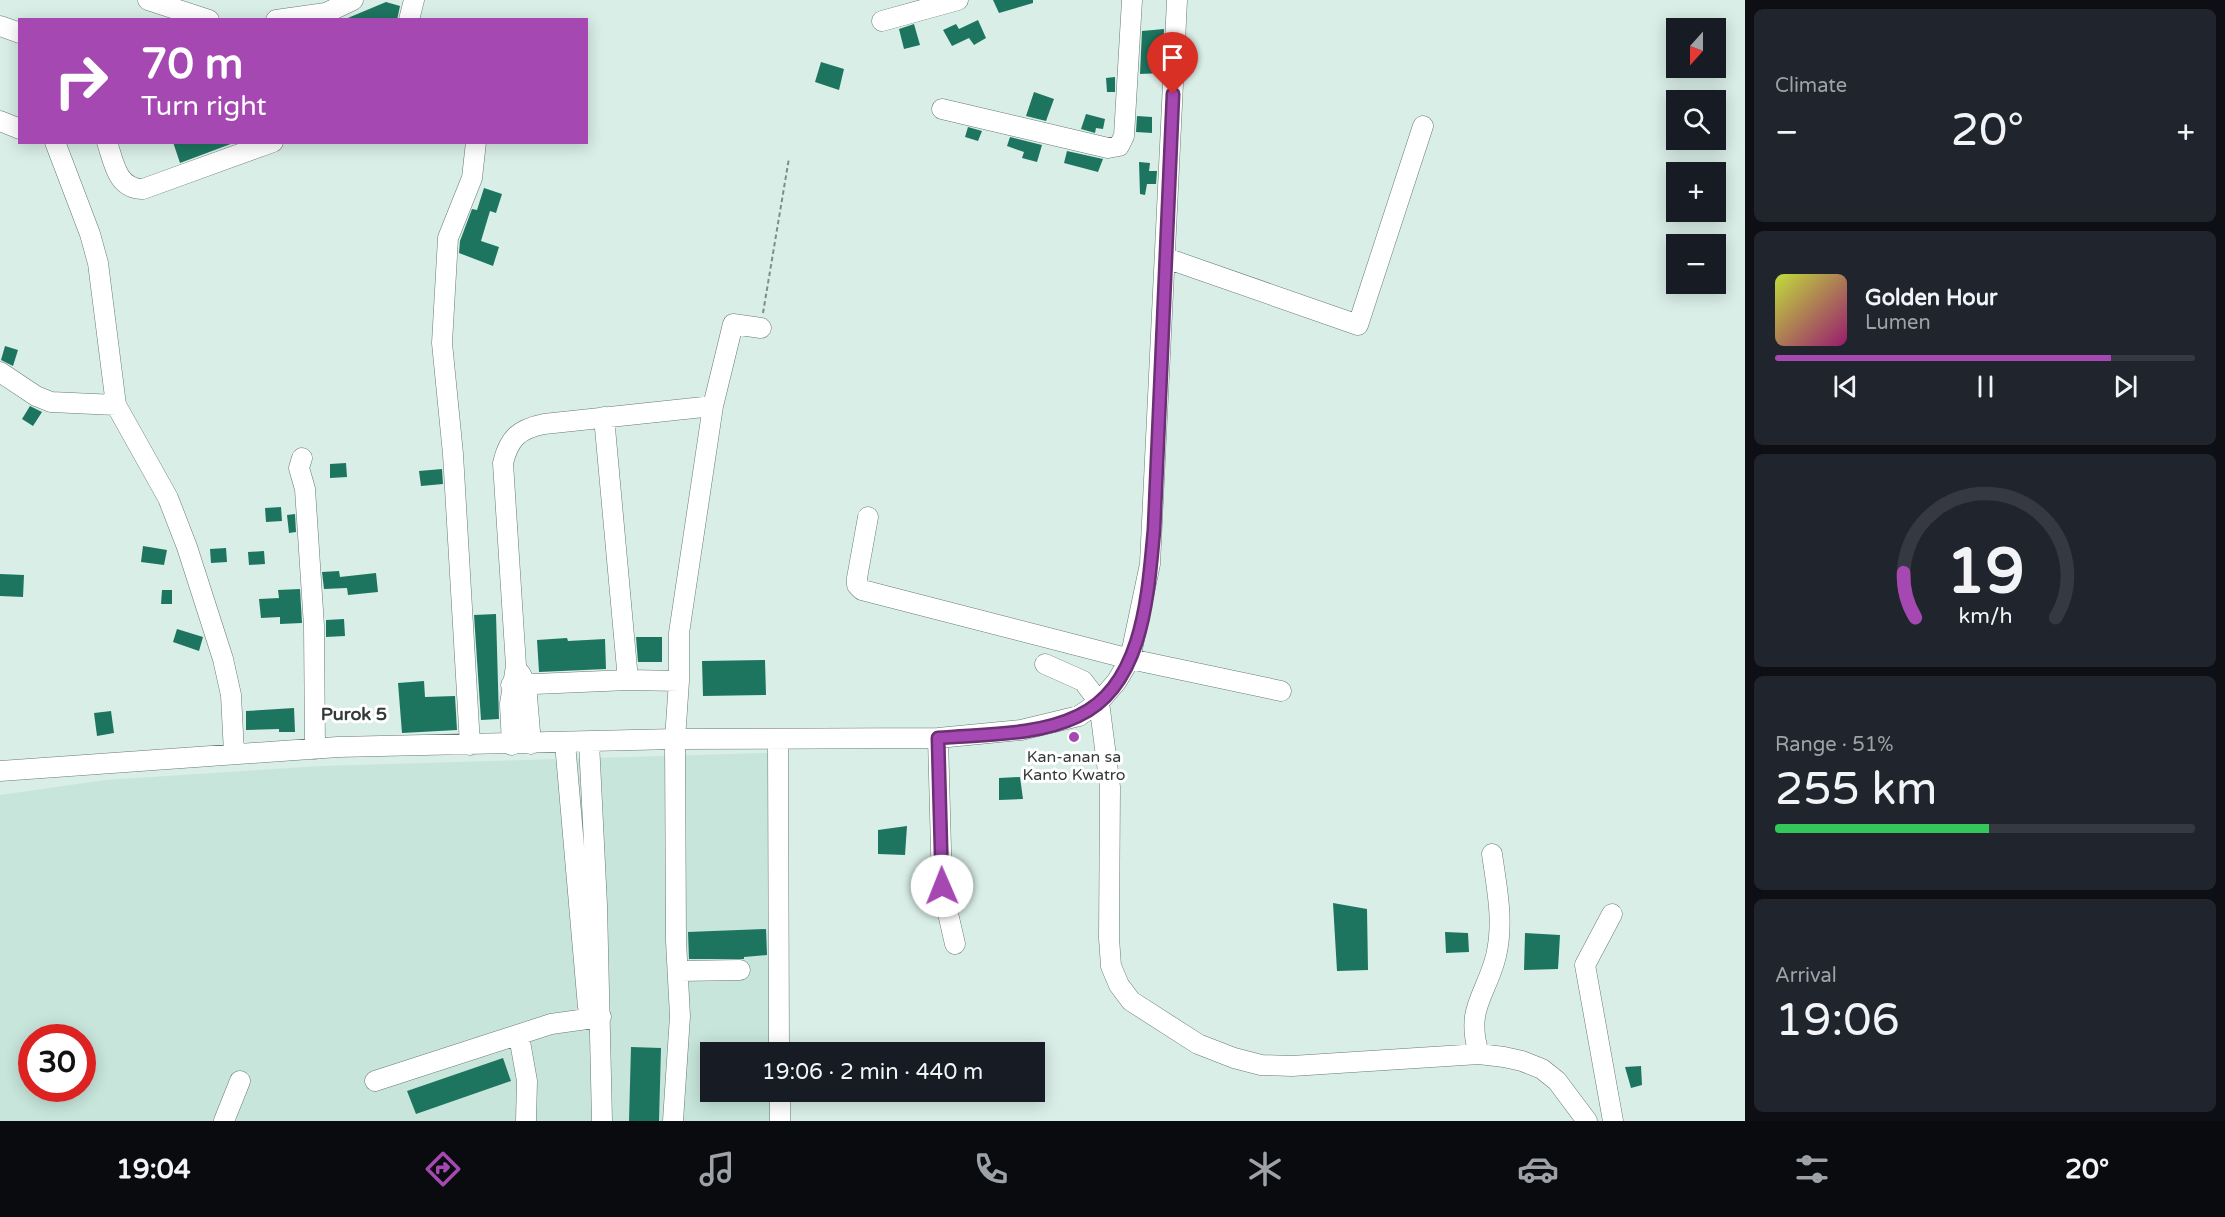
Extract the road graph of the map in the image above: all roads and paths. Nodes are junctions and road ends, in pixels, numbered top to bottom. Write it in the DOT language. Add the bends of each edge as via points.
graph roads {
  1 [pos="148,0"];
  2 [pos="353,0"];
  3 [pos="414,0"];
  4 [pos="958,0"];
  5 [pos="1132,0"];
  6 [pos="1177,0"];
  7 [pos="323,16"];
  8 [pos="203,18"];
  9 [pos="300,18"];
  10 [pos="410,18"];
  11 [pos="882,21"];
  12 [pos="0,26"];
  13 [pos="18,32"];
  14 [pos="942,109"];
  15 [pos="0,122"];
  16 [pos="1423,126"];
  17 [pos="18,128"];
  18 [pos="56,144"];
  19 [pos="108,144"];
  20 [pos="267,144"];
  21 [pos="476,144"];
  22 [pos="789,158"];
  23 [pos="1166,258"];
  24 [pos="761,328"];
  25 [pos="0,372"];
  26 [pos="116,405"];
  27 [pos="713,406"];
  28 [pos="604,417"];
  29 [pos="302,458"];
  30 [pos="868,518"];
  31 [pos="1130,659"];
  32 [pos="1045,664"];
  33 [pos="628,680"];
  34 [pos="679,681"];
  35 [pos="518,685"];
  36 [pos="1281,691"];
  37 [pos="1099,702"];
  38 [pos="938,738"];
  39 [pos="675,739"];
  40 [pos="778,740"];
  41 [pos="589,742"];
  42 [pos="565,743"];
  43 [pos="521,744"];
  44 [pos="470,745"];
  45 [pos="315,749"];
  46 [pos="234,753"];
  47 [pos="0,771"];
  48 [pos="591,781"];
  49 [pos="568,782"];
  50 [pos="1492,855"];
  51 [pos="1612,914"];
  52 [pos="955,944"];
  53 [pos="740,970"];
  54 [pos="679,971"];
  55 [pos="596,1024"];
  56 [pos="519,1036"];
  57 [pos="779,1042"];
  58 [pos="1479,1054"];
  59 [pos="240,1081"];
  60 [pos="375,1081"];
  61 [pos="780,1102"];
  62 [pos="224,1121"];
  63 [pos="526,1121"];
  64 [pos="602,1121"];
  65 [pos="673,1121"];
  66 [pos="780,1121"];
  67 [pos="1587,1121"];
  68 [pos="1613,1121"];
  1 -- 8 [label="street"];
  2 -- 7 [label="street"];
  3 -- 10 [label="street"];
  4 -- 11 [label="street"];
  5 -- 14 [label="street" via="1124,136 1119,146 1108,148"];
  6 -- 23 [label="street"];
  7 -- 9 [label="street"];
  12 -- 13 [label="street"];
  15 -- 17 [label="street"];
  16 -- 23 [label="street" via="1358,325"];
  18 -- 26 [label="street" via="98,263"];
  19 -- 20 [label="street" via="124,184 143,189"];
  21 -- 44 [label="street" via="472,178 448,238 442,344 453,454"];
  22 -- 24 [label="path"];
  23 -- 31 [label="street" via="1154,530 1146,594"];
  24 -- 27 [label="street" via="733,324"];
  25 -- 26 [label="street" via="51,402"];
  26 -- 46 [label="street" via="168,498 187,547 223,658 231,695"];
  27 -- 28 [label="street"];
  27 -- 34 [label="street" via="679,633"];
  28 -- 33 [label="street"];
  28 -- 35 [label="street" via="525,428 513,437 507,450 503,463"];
  29 -- 45 [label="street" via="299,468 305,489 314,626"];
  30 -- 31 [label="street" via="857,578 862,590"];
  31 -- 36 [label="street"];
  31 -- 37 [label="street"];
  32 -- 37 [label="street" via="1083,681"];
  33 -- 34 [label="street"];
  33 -- 35 [label="street"];
  34 -- 39 [label="street"];
  35 -- 43 [label="street"];
  37 -- 38 [label="street" via="1079,716 1055,724"];
  37 -- 58 [label="street" via="1110,787 1111,966 1131,1001 1198,1044 1261,1065"];
  38 -- 40 [label="street"];
  38 -- 52 [label="street" via="942,886"];
  39 -- 40 [label="street"];
  39 -- 41 [label="street"];
  39 -- 54 [label="street"];
  40 -- 57 [label="street"];
  41 -- 42 [label="street"];
  41 -- 48 [label="street"];
  42 -- 43 [label="street"];
  42 -- 49 [label="street"];
  43 -- 44 [label="street"];
  44 -- 45 [label="street"];
  45 -- 46 [label="street"];
  46 -- 47 [label="street"];
  48 -- 49 [label="street"];
  48 -- 55 [label="street"];
  49 -- 55 [label="street"];
  50 -- 58 [label="street" via="1500,912 1496,957 1473,1025"];
  51 -- 68 [label="street" via="1585,965"];
  53 -- 54 [label="street"];
  54 -- 65 [label="street"];
  55 -- 56 [label="street" via="551,1024"];
  55 -- 64 [label="street"];
  56 -- 60 [label="street"];
  56 -- 63 [label="street" via="527,1081"];
  58 -- 67 [label="street" via="1522,1060 1542,1069 1557,1081"];
  59 -- 62 [label="street"];
  61 -- 66 [label="street"];
}
